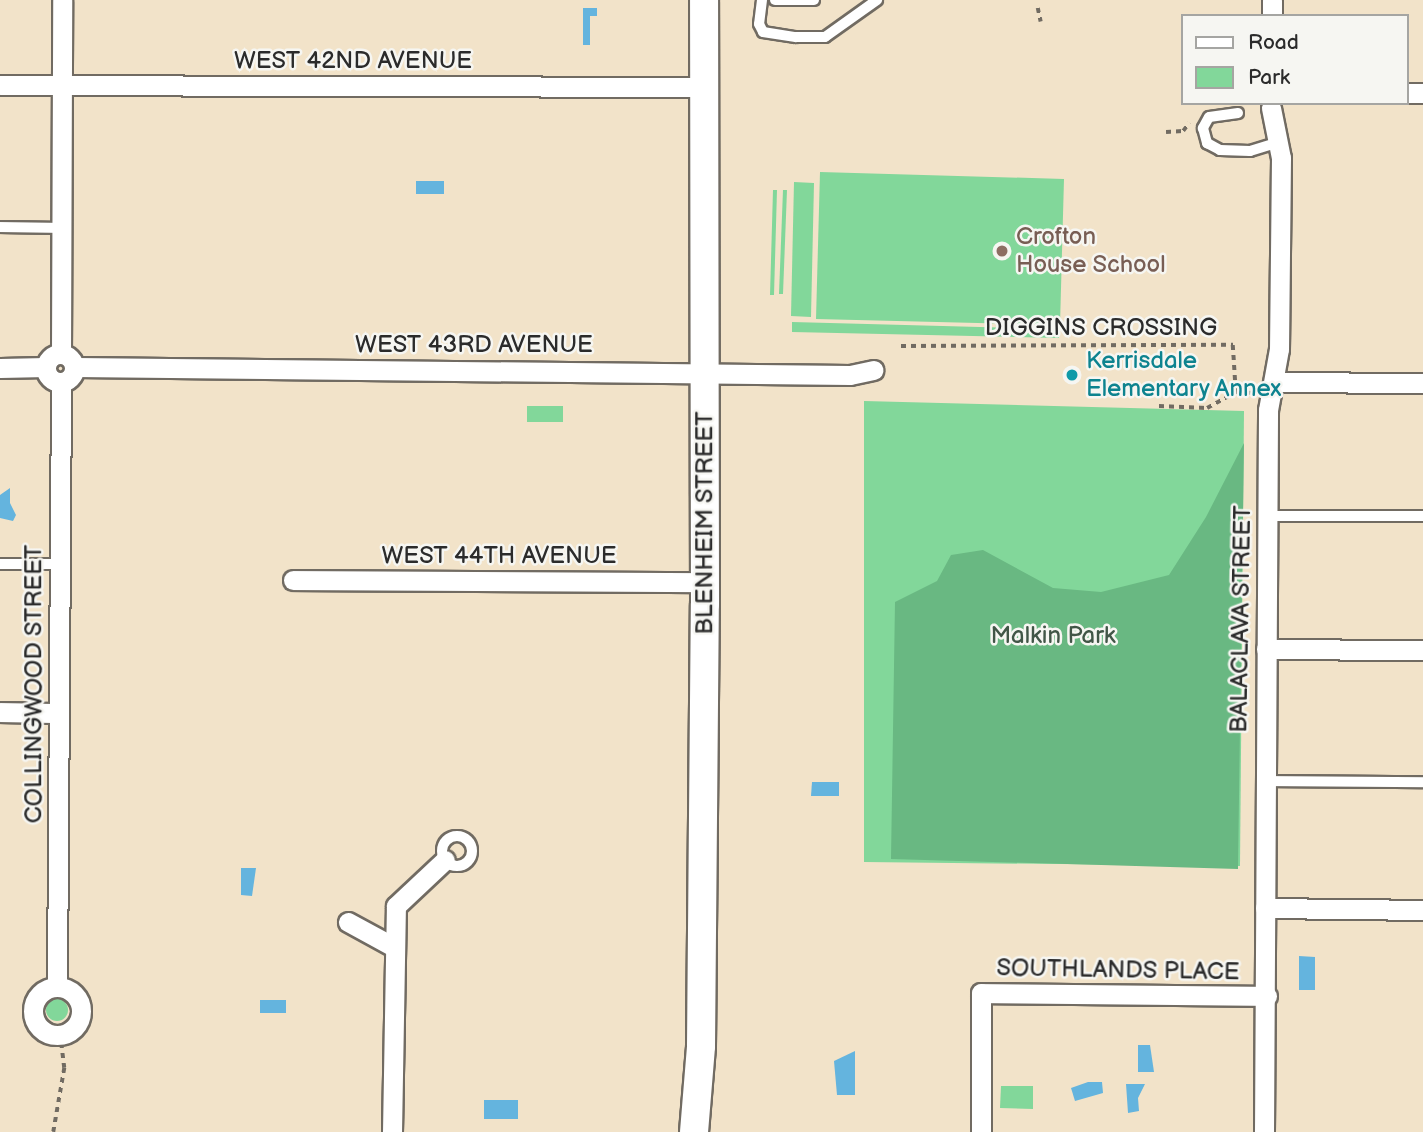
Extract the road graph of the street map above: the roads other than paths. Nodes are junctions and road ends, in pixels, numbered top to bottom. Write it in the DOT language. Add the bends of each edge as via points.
graph roads {
  1 [pos="62,0"];
  2 [pos="704,0"];
  3 [pos="762,0"];
  4 [pos="777,0"];
  5 [pos="814,0"];
  6 [pos="877,0"];
  7 [pos="62,84"];
  8 [pos="0,85"];
  9 [pos="706,87"];
  10 [pos="1270,105"];
  11 [pos="1238,113"];
  12 [pos="1277,143"];
  13 [pos="0,227"];
  14 [pos="61,228"];
  15 [pos="68,360"];
  16 [pos="46,367"];
  17 [pos="0,368"];
  18 [pos="873,370"];
  19 [pos="705,371"];
  20 [pos="61,382"];
  21 [pos="1275,382"];
  22 [pos="1423,383"];
  23 [pos="1268,516"];
  24 [pos="1423,516"];
  25 [pos="0,564"];
  26 [pos="60,564"];
  27 [pos="293,580"];
  28 [pos="705,582"];
  29 [pos="1266,649"];
  30 [pos="1423,650"];
  31 [pos="0,712"];
  32 [pos="58,713"];
  33 [pos="1264,781"];
  34 [pos="1423,782"];
  35 [pos="444,860"];
  36 [pos="1265,908"];
  37 [pos="1423,911"];
  38 [pos="348,922"];
  39 [pos="394,947"];
  40 [pos="57,987"];
  41 [pos="1267,996"];
  42 [pos="701,1046"];
  43 [pos="392,1132"];
  44 [pos="694,1132"];
  45 [pos="709,1132"];
  46 [pos="981,1132"];
  47 [pos="1264,1132"];
  1 -- 7 [label="street"];
  2 -- 9 [label="street, BLENHEIM STREET"];
  3 -- 6 [label="lane" via="759,24 764,32 796,37 825,37"];
  4 -- 5 [label="lane"];
  7 -- 8 [label="street, WEST 42ND AVENUE"];
  7 -- 9 [label="street, WEST 42ND AVENUE"];
  7 -- 14 [label="street"];
  9 -- 19 [label="street, BLENHEIM STREET"];
  10 -- 12 [label="street, BALACLAVA STREET"];
  11 -- 12 [label="lane" via="1209,117 1203,128 1207,143 1220,150 1250,151"];
  12 -- 21 [label="street, BALACLAVA STREET" via="1281,172"];
  13 -- 14 [label="lane"];
  14 -- 15 [label="street"];
  15 -- 16 [label="street" via="51,357"];
  15 -- 19 [label="street, WEST 43RD AVENUE"];
  15 -- 20 [label="street" via="71,377"];
  16 -- 17 [label="street"];
  16 -- 20 [label="street" via="50,378"];
  18 -- 19 [label="street, WEST 43RD AVENUE" via="850,375"];
  19 -- 28 [label="street, BLENHEIM STREET"];
  20 -- 26 [label="street, COLLINGWOOD STREET"];
  21 -- 22 [label="street"];
  21 -- 23 [label="street, BALACLAVA STREET" via="1268,410"];
  23 -- 24 [label="lane"];
  23 -- 29 [label="street, BALACLAVA STREET"];
  25 -- 26 [label="lane"];
  26 -- 32 [label="street, COLLINGWOOD STREET"];
  27 -- 28 [label="street, WEST 44TH AVENUE"];
  28 -- 42 [label="street, BLENHEIM STREET"];
  29 -- 30 [label="street"];
  29 -- 33 [label="street, BALACLAVA STREET"];
  31 -- 32 [label="street"];
  32 -- 40 [label="street, COLLINGWOOD STREET"];
  33 -- 34 [label="lane"];
  33 -- 36 [label="street, BALACLAVA STREET"];
  35 -- 39 [label="street" via="396,906"];
  36 -- 37 [label="street"];
  36 -- 41 [label="street, BALACLAVA STREET"];
  38 -- 39 [label="street"];
  39 -- 43 [label="street"];
  40 -- 40 [label="street" via="72,992 80,1005 74,1027 60,1034 43,1031 33,1017 41,993"];
  41 -- 46 [label="street, SOUTHLANDS PLACE" via="981,993"];
  41 -- 47 [label="street, BALACLAVA STREET"];
  42 -- 44 [label="street, BLENHEIM STREET"];
  42 -- 45 [label="street, BLENHEIM STREET"];
}
